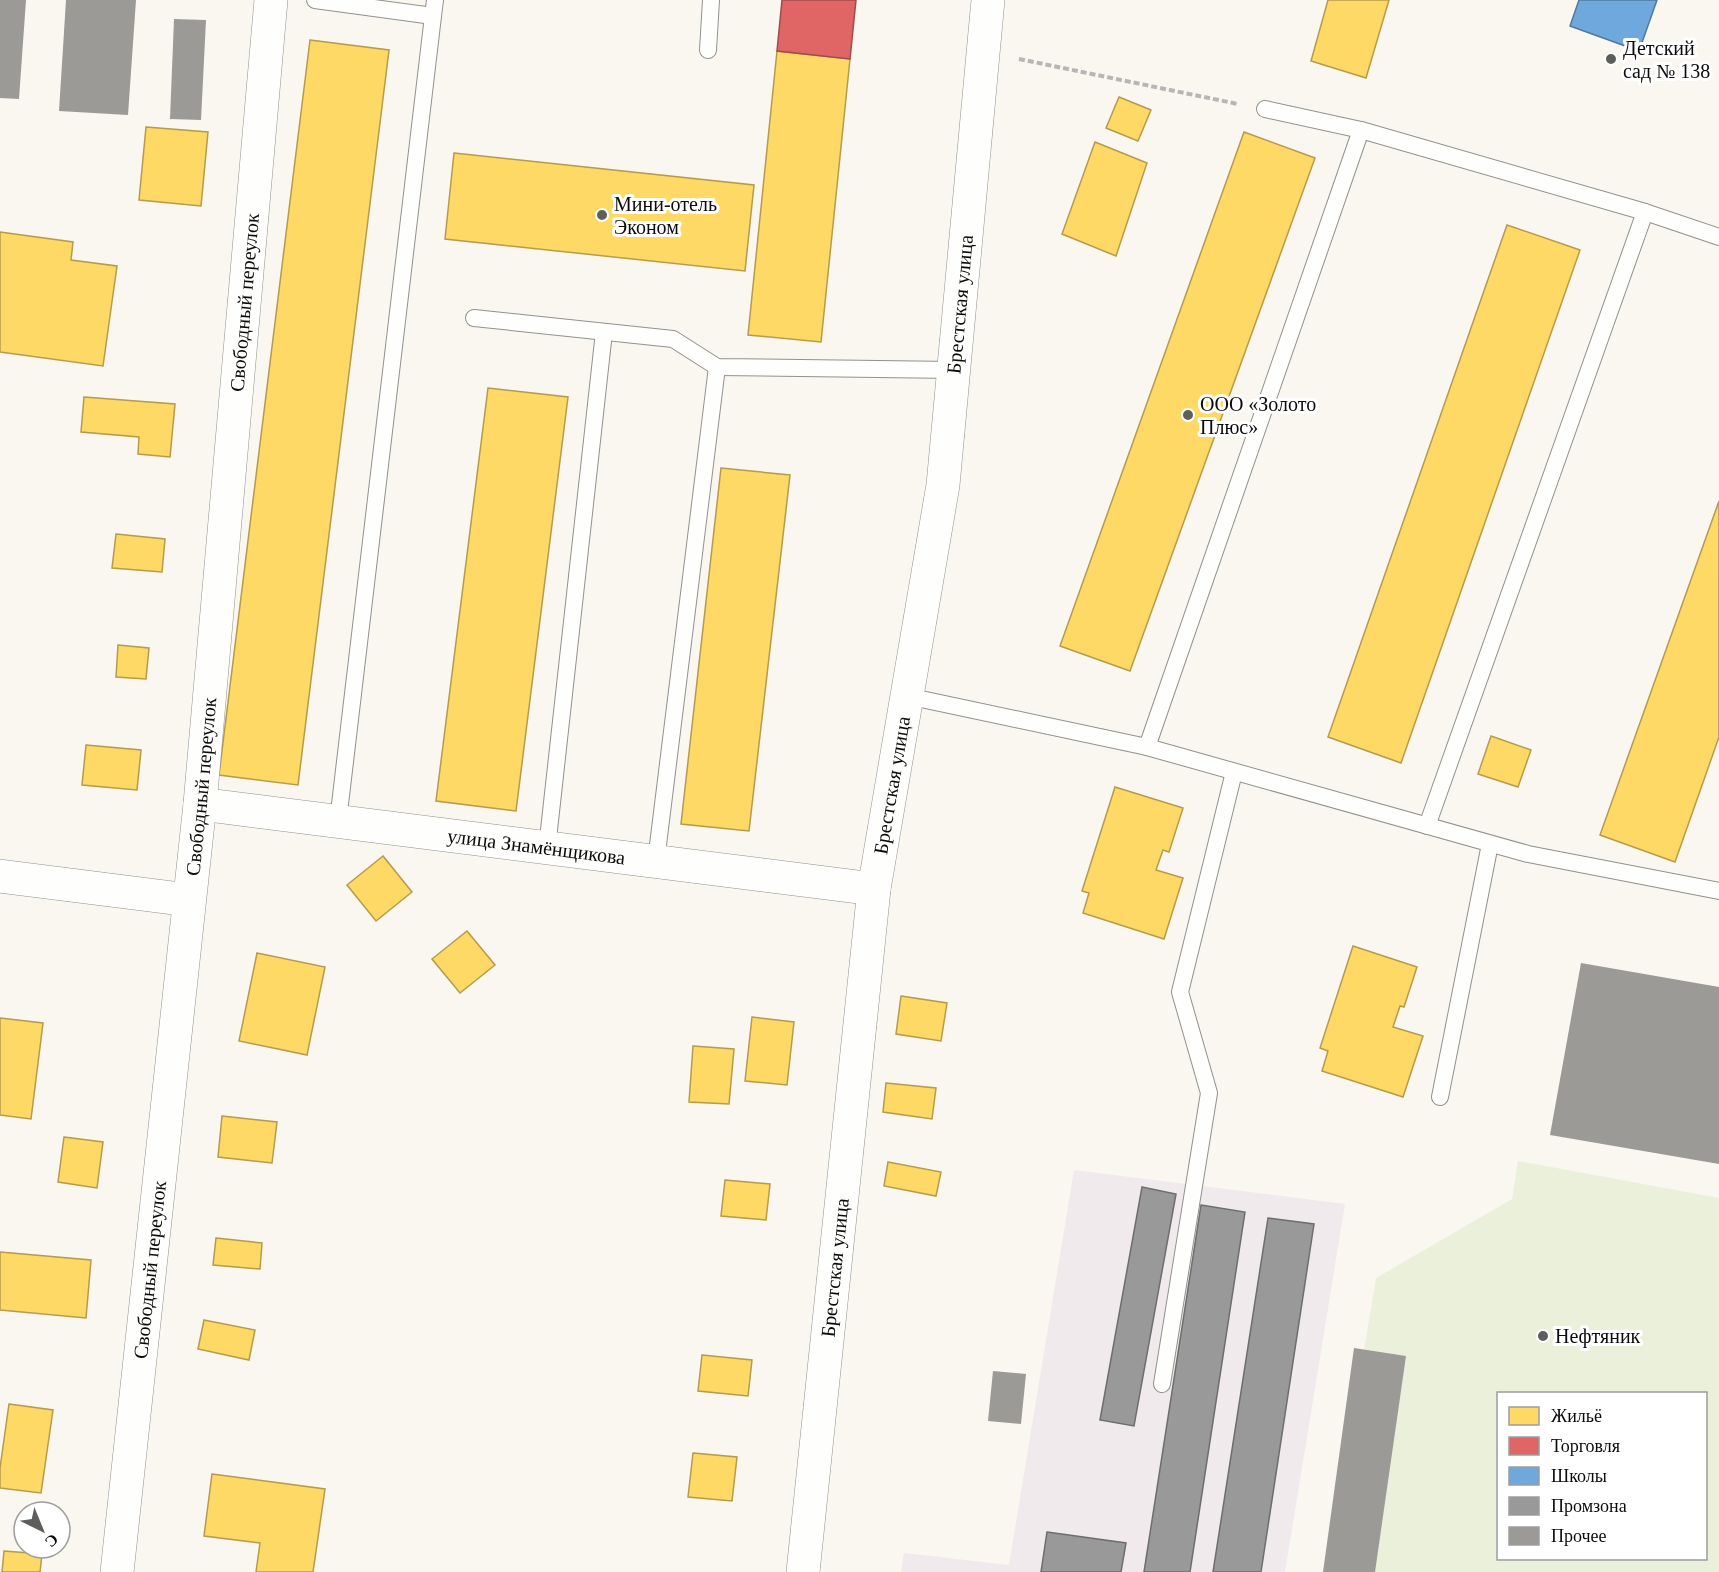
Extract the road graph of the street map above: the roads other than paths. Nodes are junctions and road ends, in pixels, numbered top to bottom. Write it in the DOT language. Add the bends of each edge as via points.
graph roads {
  1 [pos="271,0"];
  2 [pos="315,0"];
  3 [pos="711,0"];
  4 [pos="988,0"];
  5 [pos="434,8"];
  6 [pos="708,50"];
  7 [pos="1266,109"];
  8 [pos="1361,130"];
  9 [pos="1645,212"];
  10 [pos="1719,237"];
  11 [pos="474,318"];
  12 [pos="604,332"];
  13 [pos="717,367"];
  14 [pos="955,370"];
  15 [pos="907,696"];
  16 [pos="1147,747"];
  17 [pos="1234,772"];
  18 [pos="200,804"];
  19 [pos="338,821"];
  20 [pos="1427,826"];
  21 [pos="1490,844"];
  22 [pos="547,848"];
  23 [pos="656,861"];
  24 [pos="0,876"];
  25 [pos="874,889"];
  26 [pos="1719,891"];
  27 [pos="189,900"];
  28 [pos="1440,1098"];
  29 [pos="1162,1384"];
  30 [pos="117,1572"];
  31 [pos="803,1572"];
  1 -- 18 [label="street, Свободный переулок"];
  2 -- 5 [label="lane"];
  3 -- 6 [label="lane"];
  4 -- 14 [label="street, Брестская улица"];
  5 -- 19 [label="lane"];
  7 -- 8 [label="lane"];
  8 -- 9 [label="lane"];
  8 -- 16 [label="lane"];
  9 -- 10 [label="lane"];
  9 -- 20 [label="lane"];
  11 -- 12 [label="lane"];
  12 -- 13 [label="lane" via="673,339"];
  12 -- 22 [label="lane"];
  13 -- 14 [label="lane"];
  13 -- 23 [label="lane"];
  14 -- 15 [label="street, Брестская улица" via="943,485"];
  15 -- 16 [label="lane"];
  15 -- 25 [label="street, Брестская улица"];
  16 -- 17 [label="lane"];
  17 -- 20 [label="lane"];
  17 -- 29 [label="lane" via="1180,992 1209,1093"];
  18 -- 19 [label="street, улица Знамёнщикова"];
  18 -- 27 [label="street, Свободный переулок"];
  19 -- 22 [label="street, улица Знамёнщикова"];
  20 -- 21 [label="lane"];
  21 -- 26 [label="lane"];
  21 -- 28 [label="lane"];
  22 -- 23 [label="street, улица Знамёнщикова"];
  23 -- 25 [label="street, улица Знамёнщикова"];
  24 -- 27 [label="street"];
  25 -- 31 [label="street, Брестская улица"];
  27 -- 30 [label="street, Свободный переулок"];
}
